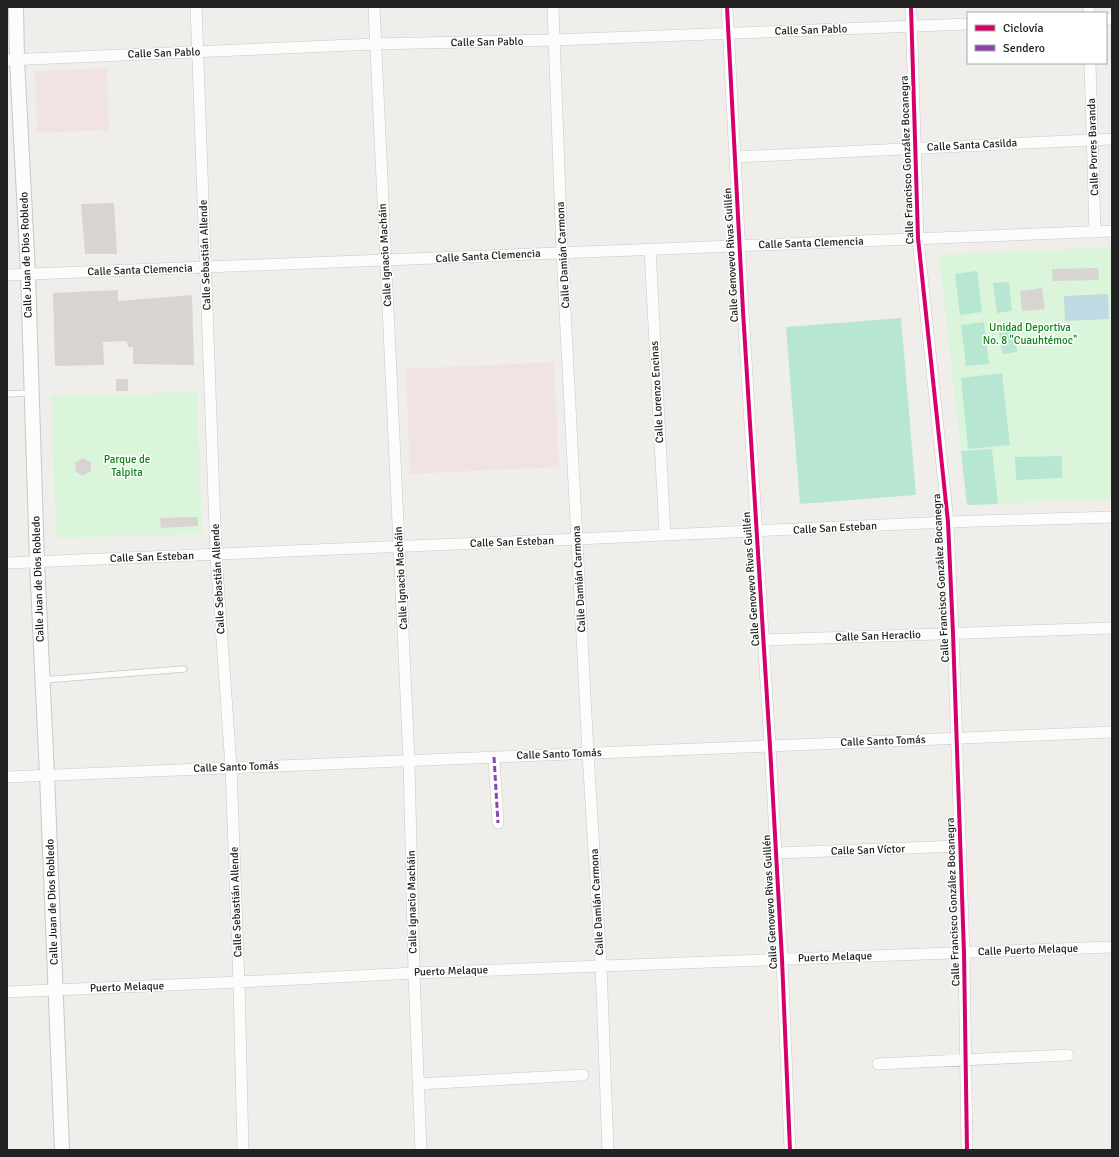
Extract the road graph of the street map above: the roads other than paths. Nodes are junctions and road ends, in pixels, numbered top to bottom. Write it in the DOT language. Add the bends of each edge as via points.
graph roads {
  1 [pos="16,7"];
  2 [pos="196,7"];
  3 [pos="374,7"];
  4 [pos="553,7"];
  5 [pos="727,7"];
  6 [pos="911,7"];
  7 [pos="967,24"];
  8 [pos="912,26"];
  9 [pos="729,34"];
  10 [pos="554,40"];
  11 [pos="375,44"];
  12 [pos="198,52"];
  13 [pos="12,60"];
  14 [pos="1090,64"];
  15 [pos="1112,138"];
  16 [pos="1092,140"];
  17 [pos="915,148"];
  18 [pos="735,157"];
  19 [pos="1112,231"];
  20 [pos="1095,232"];
  21 [pos="918,238"];
  22 [pos="739,246"];
  23 [pos="650,249"];
  24 [pos="562,252"];
  25 [pos="385,260"];
  26 [pos="206,267"];
  27 [pos="28,274"];
  28 [pos="7,275"];
  29 [pos="31,393"];
  30 [pos="7,394"];
  31 [pos="1112,517"];
  32 [pos="948,522"];
  33 [pos="756,532"];
  34 [pos="665,536"];
  35 [pos="577,539"];
  36 [pos="400,546"];
  37 [pos="216,554"];
  38 [pos="36,562"];
  39 [pos="7,563"];
  40 [pos="1112,628"];
  41 [pos="953,633"];
  42 [pos="764,640"];
  43 [pos="184,669"];
  44 [pos="42,680"];
  45 [pos="1112,732"];
  46 [pos="957,738"];
  47 [pos="770,746"];
  48 [pos="588,753"];
  49 [pos="494,757"];
  50 [pos="409,760"];
  51 [pos="231,767"];
  52 [pos="47,775"];
  53 [pos="7,776"];
  54 [pos="498,823"];
  55 [pos="960,846"];
  56 [pos="776,853"];
  57 [pos="1112,947"];
  58 [pos="964,953"];
  59 [pos="895,955"];
  60 [pos="782,959"];
  61 [pos="601,965"];
  62 [pos="414,972"];
  63 [pos="239,982"];
  64 [pos="55,990"];
  65 [pos="7,992"];
  66 [pos="1068,1055"];
  67 [pos="966,1060"];
  68 [pos="878,1064"];
  69 [pos="583,1075"];
  70 [pos="418,1084"];
  71 [pos="62,1150"];
  72 [pos="243,1150"];
  73 [pos="421,1150"];
  74 [pos="608,1150"];
  75 [pos="790,1150"];
  76 [pos="967,1150"];
  1 -- 13 [label="street, Calle Juan de Dios Robledo"];
  2 -- 12 [label="street, Calle Sebastián Allende"];
  3 -- 11 [label="street, Calle Ignacio Macháin"];
  4 -- 10 [label="street, Calle Damián Carmona"];
  5 -- 9 [label="street, Calle Genovevo Rivas Guillén"];
  6 -- 8 [label="street, Calle Francisco González Bocanegra"];
  7 -- 8 [label="street, Calle San Pablo"];
  8 -- 9 [label="street, Calle San Pablo"];
  8 -- 17 [label="street, Calle Francisco González Bocanegra"];
  9 -- 10 [label="street, Calle San Pablo"];
  9 -- 18 [label="street, Calle Genovevo Rivas Guillén"];
  10 -- 11 [label="street, Calle San Pablo"];
  10 -- 24 [label="street, Calle Damián Carmona"];
  11 -- 12 [label="street, Calle San Pablo"];
  11 -- 25 [label="street, Calle Ignacio Macháin"];
  12 -- 13 [label="street, Calle San Pablo"];
  12 -- 26 [label="street, Calle Sebastián Allende"];
  13 -- 27 [label="street, Calle Juan de Dios Robledo"];
  14 -- 16 [label="street, Calle Porres Baranda"];
  15 -- 16 [label="street, Calle Santa Casilda"];
  16 -- 17 [label="street, Calle Santa Casilda"];
  16 -- 20 [label="street, Calle Porres Baranda"];
  17 -- 18 [label="street, Calle Santa Casilda"];
  17 -- 21 [label="street, Calle Francisco González Bocanegra"];
  18 -- 22 [label="street, Calle Genovevo Rivas Guillén"];
  19 -- 20 [label="street, Calle Santa Clemencia"];
  20 -- 21 [label="street, Calle Santa Clemencia"];
  21 -- 22 [label="street, Calle Santa Clemencia"];
  21 -- 32 [label="street, Calle Francisco González Bocanegra"];
  22 -- 23 [label="street, Calle Santa Clemencia"];
  22 -- 33 [label="street, Calle Genovevo Rivas Guillén"];
  23 -- 24 [label="street, Calle Santa Clemencia"];
  23 -- 34 [label="street, Calle Lorenzo Encinas"];
  24 -- 25 [label="street, Calle Santa Clemencia"];
  24 -- 35 [label="street, Calle Damián Carmona"];
  25 -- 26 [label="street, Calle Santa Clemencia"];
  25 -- 36 [label="street, Calle Ignacio Macháin"];
  26 -- 27 [label="street, Calle Santa Clemencia"];
  26 -- 37 [label="street, Calle Sebastián Allende"];
  27 -- 28 [label="street, Calle Santa Clemencia"];
  27 -- 29 [label="street, Calle Juan de Dios Robledo"];
  29 -- 30 [label="lane"];
  29 -- 38 [label="street, Calle Juan de Dios Robledo"];
  31 -- 32 [label="street, Calle San Esteban"];
  32 -- 33 [label="street, Calle San Esteban"];
  32 -- 41 [label="street, Calle Francisco González Bocanegra"];
  33 -- 34 [label="street, Calle San Esteban"];
  33 -- 42 [label="street, Calle Genovevo Rivas Guillén"];
  34 -- 35 [label="street, Calle San Esteban"];
  35 -- 36 [label="street, Calle San Esteban"];
  35 -- 48 [label="street, Calle Damián Carmona"];
  36 -- 37 [label="street, Calle San Esteban"];
  36 -- 50 [label="street, Calle Ignacio Macháin"];
  37 -- 38 [label="street, Calle San Esteban"];
  37 -- 51 [label="street, Calle Sebastián Allende"];
  38 -- 39 [label="street, Calle San Esteban"];
  38 -- 44 [label="street, Calle Juan de Dios Robledo"];
  40 -- 41 [label="street, Calle San Heraclio"];
  41 -- 42 [label="street, Calle San Heraclio"];
  41 -- 46 [label="street, Calle Francisco González Bocanegra"];
  42 -- 47 [label="street, Calle Genovevo Rivas Guillén"];
  43 -- 44 [label="lane"];
  44 -- 52 [label="street, Calle Juan de Dios Robledo"];
  45 -- 46 [label="street, Calle Santo Tomás"];
  46 -- 47 [label="street, Calle Santo Tomás"];
  46 -- 55 [label="street, Calle Francisco González Bocanegra"];
  47 -- 48 [label="street, Calle Santo Tomás"];
  47 -- 56 [label="street, Calle Genovevo Rivas Guillén"];
  48 -- 49 [label="street, Calle Santo Tomás"];
  48 -- 61 [label="street, Calle Damián Carmona"];
  49 -- 50 [label="street, Calle Santo Tomás"];
  49 -- 54 [label="street"];
  50 -- 51 [label="street, Calle Santo Tomás"];
  50 -- 62 [label="street, Calle Ignacio Macháin"];
  51 -- 52 [label="street, Calle Santo Tomás"];
  51 -- 63 [label="street, Calle Sebastián Allende"];
  52 -- 53 [label="street, Calle Santo Tomás"];
  52 -- 64 [label="street, Calle Juan de Dios Robledo"];
  55 -- 56 [label="street, Calle San Víctor"];
  55 -- 58 [label="street, Calle Francisco González Bocanegra"];
  56 -- 60 [label="street, Calle Genovevo Rivas Guillén"];
  57 -- 58 [label="street, Calle Puerto Melaque"];
  58 -- 59 [label="street, Calle Puerto Melaque"];
  58 -- 67 [label="street, Calle Francisco González Bocanegra"];
  59 -- 60 [label="street, Puerto Melaque"];
  60 -- 61 [label="street, Puerto Melaque"];
  60 -- 75 [label="street, Calle Genovevo Rivas Guillén"];
  61 -- 62 [label="street, Puerto Melaque"];
  61 -- 74 [label="street, Calle Damián Carmona"];
  62 -- 63 [label="street, Puerto Melaque"];
  62 -- 70 [label="street, Calle Ignacio Macháin"];
  63 -- 64 [label="street, Puerto Melaque"];
  63 -- 72 [label="street, Calle Sebastián Allende"];
  64 -- 65 [label="street, Puerto Melaque"];
  64 -- 71 [label="street, Calle Juan de Dios Robledo"];
  66 -- 67 [label="street"];
  67 -- 68 [label="street"];
  67 -- 76 [label="street, Calle Francisco González Bocanegra"];
  69 -- 70 [label="street"];
  70 -- 73 [label="street, Calle Ignacio Macháin"];
}
